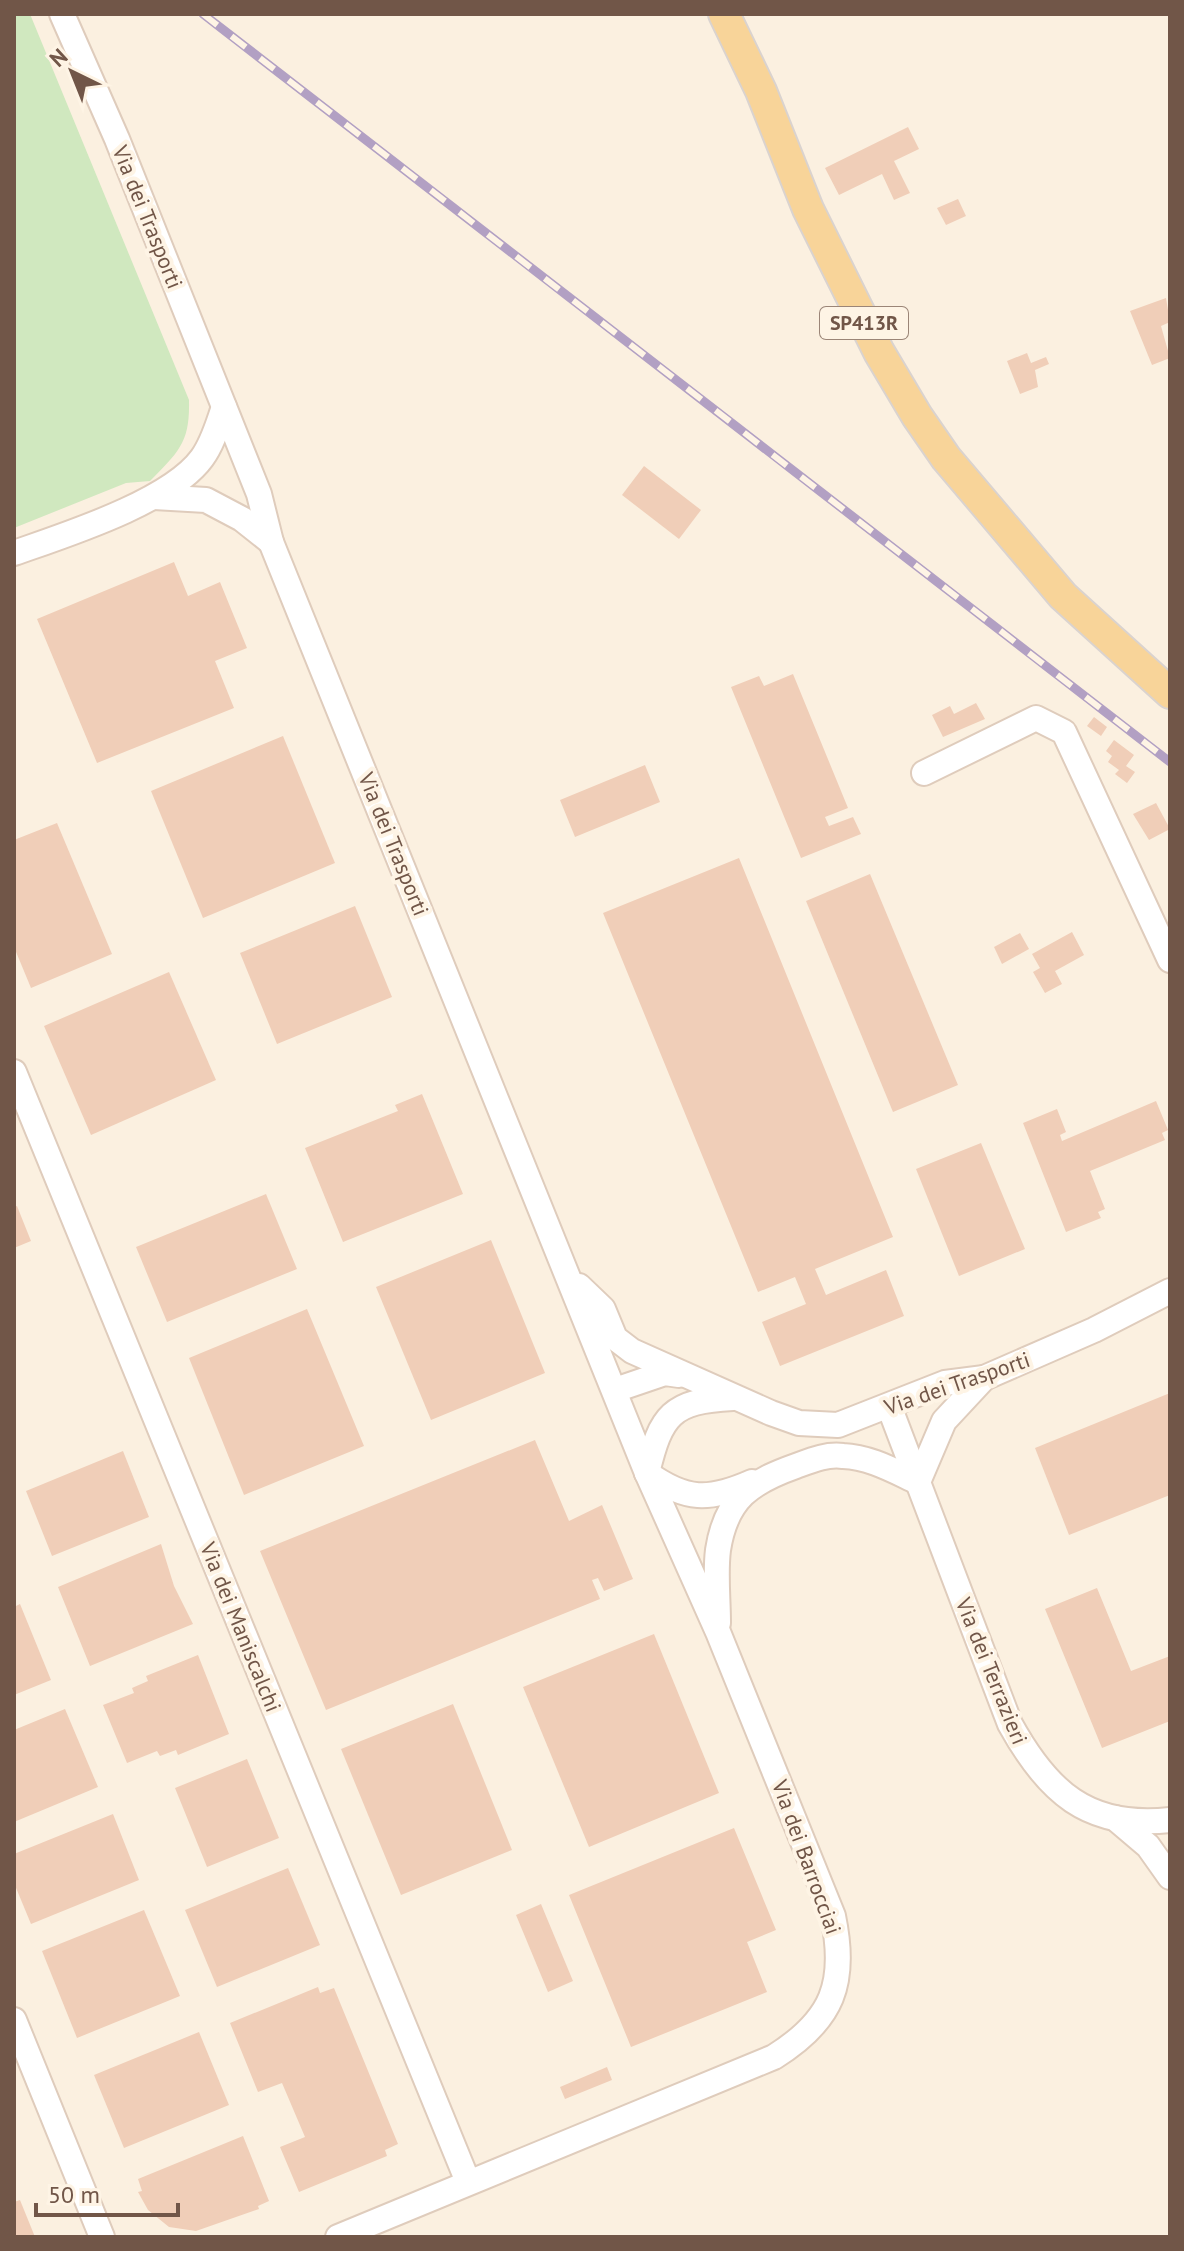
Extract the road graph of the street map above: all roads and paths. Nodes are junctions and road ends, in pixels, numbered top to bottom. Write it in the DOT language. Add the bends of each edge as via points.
graph roads {
  1 [pos="62,14"];
  2 [pos="724,14"];
  3 [pos="224,407"];
  4 [pos="154,497"];
  5 [pos="271,542"];
  6 [pos="14,553"];
  7 [pos="1170,693"];
  8 [pos="924,773"];
  9 [pos="1170,960"];
  10 [pos="14,1072"];
  11 [pos="572,1279"];
  12 [pos="1170,1291"];
  13 [pos="1170,1308"];
  14 [pos="1129,1313"];
  15 [pos="685,1376"];
  16 [pos="984,1378"];
  17 [pos="615,1390"];
  18 [pos="735,1398"];
  19 [pos="889,1406"];
  20 [pos="647,1473"];
  21 [pos="758,1480"];
  22 [pos="918,1482"];
  23 [pos="718,1632"];
  24 [pos="1115,1818"];
  25 [pos="1170,1820"];
  26 [pos="1170,1877"];
  27 [pos="14,2020"];
  28 [pos="468,2182"];
  29 [pos="103,2232"];
  30 [pos="338,2237"];
  1 -- 3 [label="street, Via dei Trasporti"];
  2 -- 7 [label="main road, SP413R" via="808,209 879,352 946,458 1063,596"];
  3 -- 4 [label="street" via="202,459"];
  3 -- 5 [label="street, Via dei Trasporti" via="259,494"];
  4 -- 5 [label="street" via="206,500"];
  4 -- 6 [label="street"];
  5 -- 11 [label="street, Via dei Trasporti"];
  8 -- 9 [label="street" via="1036,718 1064,732"];
  10 -- 28 [label="street, Via dei Maniscalchi"];
  11 -- 15 [label="street, Via dei Trasporti" via="603,1309 615,1338"];
  11 -- 17 [label="street, Via dei Trasporti"];
  12 -- 14 [label="street, Via dei Trasporti"];
  13 -- 14 [label="street, Via dei Trasporti"];
  14 -- 16 [label="street, Via dei Trasporti"];
  15 -- 17 [label="street, Via dei Trasporti" via="665,1373"];
  15 -- 18 [label="street, Via dei Trasporti"];
  16 -- 19 [label="street, Via dei Trasporti" via="945,1383"];
  16 -- 22 [label="street" via="944,1421"];
  17 -- 20 [label="street, Via dei Trasporti"];
  18 -- 19 [label="street, Via dei Trasporti" via="818,1426 838,1425"];
  18 -- 20 [label="street, Via dei Trasporti" via="693,1402 667,1417"];
  19 -- 22 [label="street, Via dei Terrazieri"];
  20 -- 21 [label="street" via="668,1488 696,1496"];
  20 -- 23 [label="street, Via dei Barrocciai"];
  21 -- 22 [label="street" via="822,1457 843,1455 872,1461"];
  21 -- 23 [label="street" via="729,1514 720,1542"];
  22 -- 24 [label="street, Via dei Terrazieri" via="1010,1724 1033,1766 1061,1794"];
  23 -- 28 [label="street, Via dei Barrocciai" via="833,1916 839,1945 830,2005 802,2040 774,2057"];
  24 -- 25 [label="street, Via dei Terrazieri"];
  24 -- 26 [label="street, Via dei Terrazieri" via="1148,1846"];
  27 -- 29 [label="street"];
  28 -- 30 [label="street, Via dei Barrocciai"];
}
